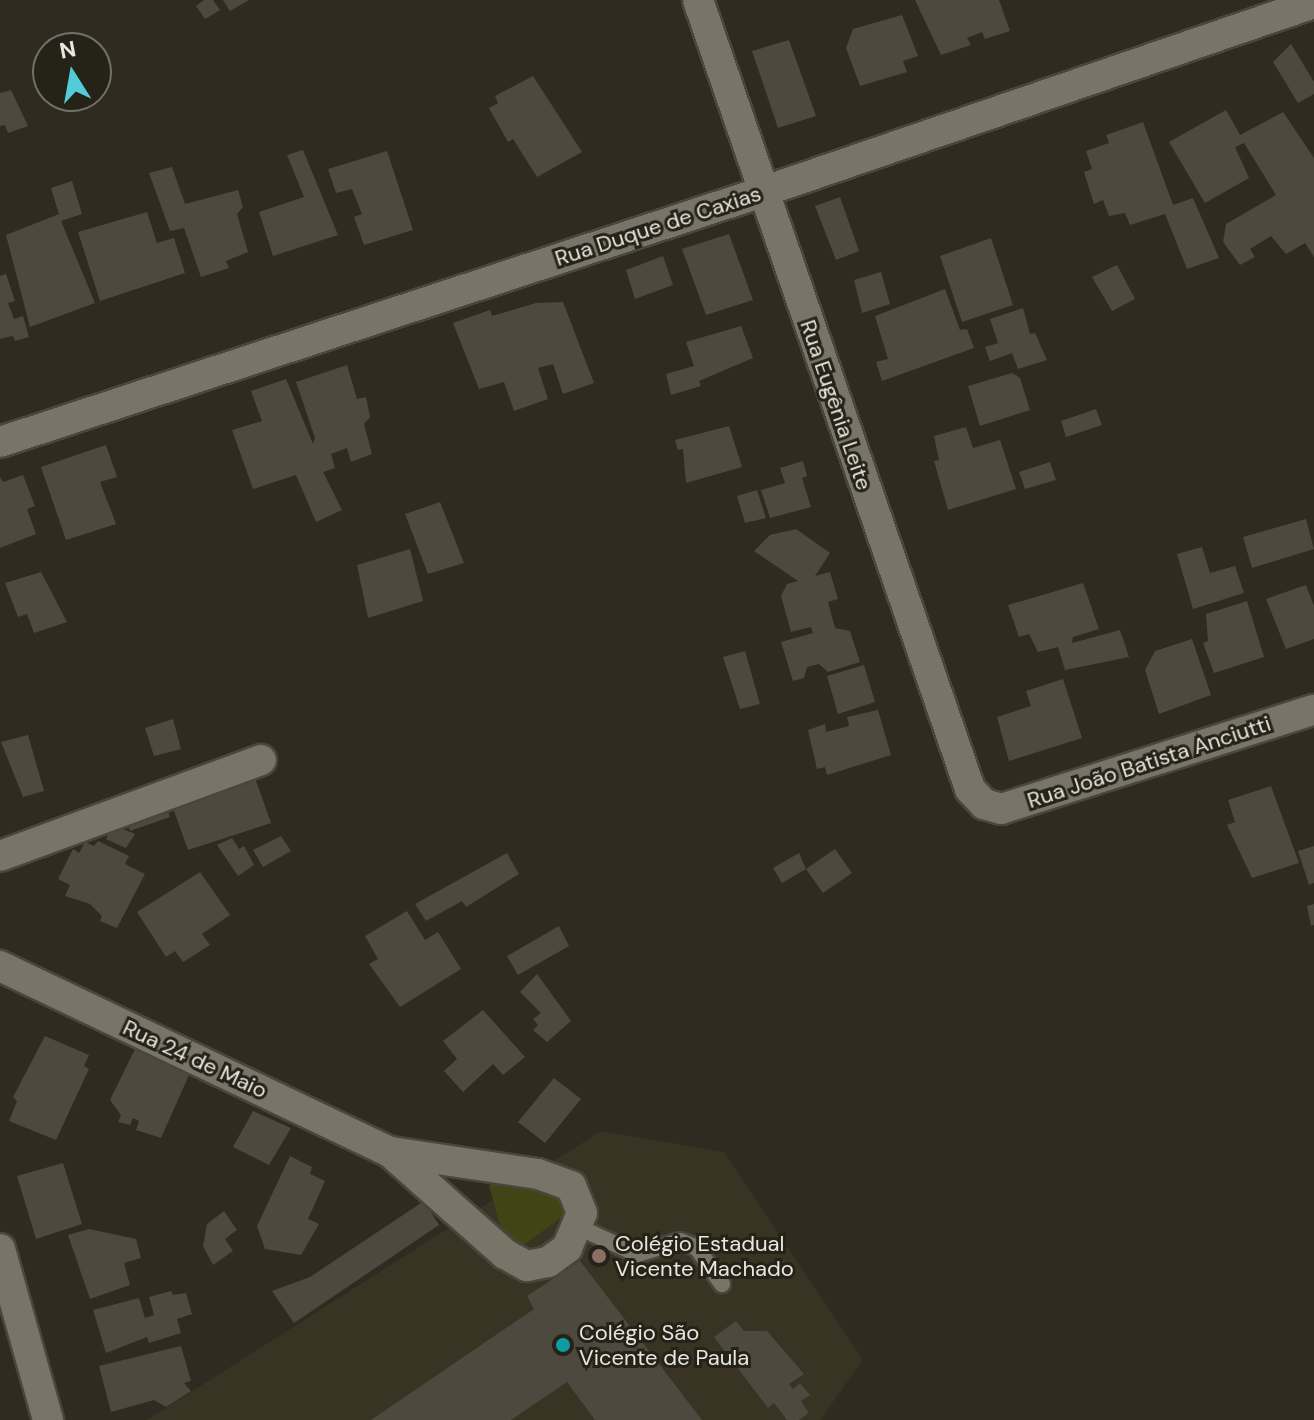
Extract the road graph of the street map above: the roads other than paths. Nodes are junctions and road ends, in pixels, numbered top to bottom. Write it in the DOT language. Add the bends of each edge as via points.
graph roads {
  1 [pos="698,0"];
  2 [pos="1314,3"];
  3 [pos="762,192"];
  4 [pos="0,442"];
  5 [pos="1314,710"];
  6 [pos="261,760"];
  7 [pos="984,804"];
  8 [pos="0,856"];
  9 [pos="0,966"];
  10 [pos="390,1152"];
  11 [pos="576,1226"];
  12 [pos="0,1249"];
  13 [pos="722,1284"];
  14 [pos="48,1420"];
  1 -- 3 [label="street, Rua Eugênia Leite"];
  2 -- 3 [label="street, Rua Duque de Caxias"];
  3 -- 4 [label="street, Rua Duque de Caxias"];
  3 -- 7 [label="street, Rua Eugênia Leite" via="970,789"];
  5 -- 7 [label="street, Rua João Batista Anciutti" via="1001,809"];
  6 -- 8 [label="street"];
  9 -- 10 [label="street, Rua 24 de Maio"];
  10 -- 11 [label="street, Rua 24 de Maio" via="538,1174 571,1186 582,1213"];
  10 -- 11 [label="street, Rua 24 de Maio" via="505,1254 527,1266 548,1262 567,1248"];
  11 -- 13 [label="lane" via="637,1254 680,1241 697,1248"];
  12 -- 14 [label="street"];
}
